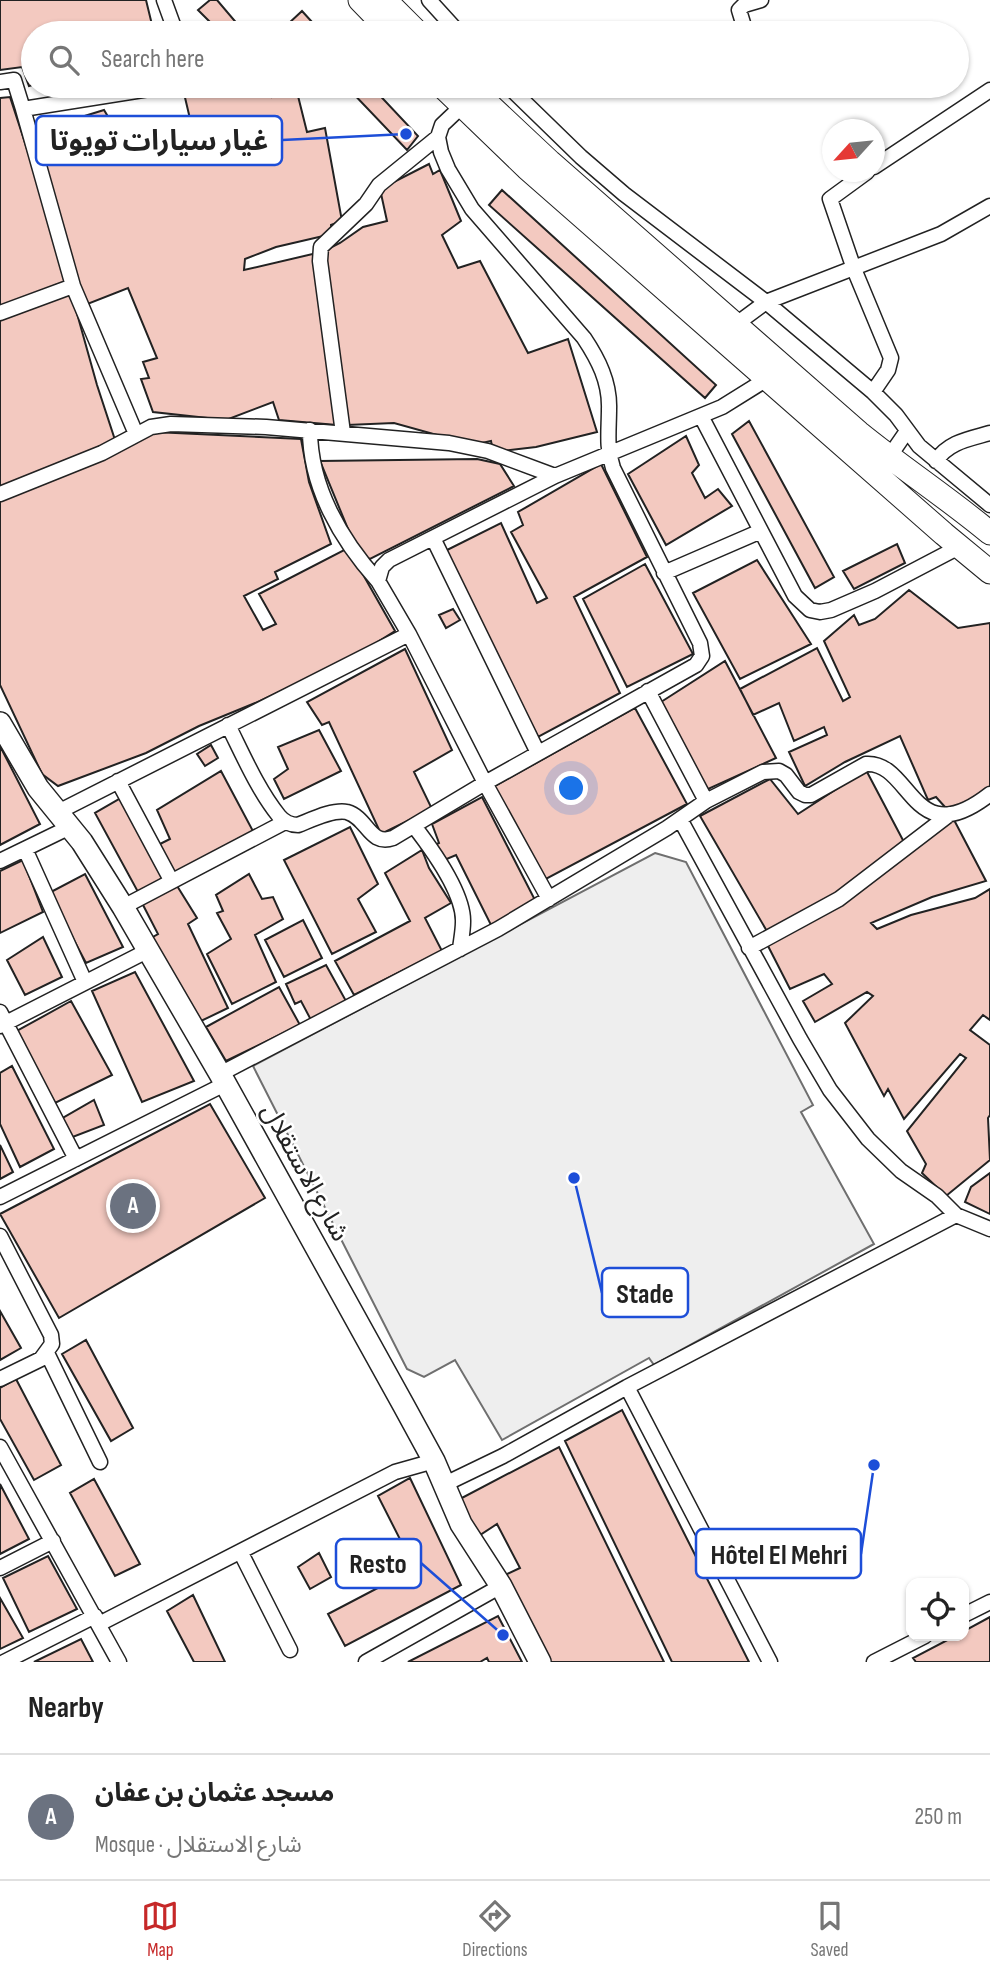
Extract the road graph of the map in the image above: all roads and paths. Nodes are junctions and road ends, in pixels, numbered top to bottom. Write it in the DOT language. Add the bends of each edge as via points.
graph roads {
  1 [pos="164,0"];
  2 [pos="360,0"];
  3 [pos="385,0"];
  4 [pos="429,0"];
  5 [pos="761,0"];
  6 [pos="172,21"];
  7 [pos="380,21"];
  8 [pos="406,21"];
  9 [pos="448,21"];
  10 [pos="742,21"];
  11 [pos="0,82"];
  12 [pos="990,90"];
  13 [pos="92,98"];
  14 [pos="464,98"];
  15 [pos="468,98"];
  16 [pos="469,98"];
  17 [pos="521,98"];
  18 [pos="23,109"];
  19 [pos="438,137"];
  20 [pos="885,160"];
  21 [pos="853,182"];
  22 [pos="990,206"];
  23 [pos="854,269"];
  24 [pos="73,286"];
  25 [pos="766,302"];
  26 [pos="0,313"];
  27 [pos="735,325"];
  28 [pos="767,379"];
  29 [pos="873,393"];
  30 [pos="701,416"];
  31 [pos="310,430"];
  32 [pos="907,431"];
  33 [pos="343,433"];
  34 [pos="990,433"];
  35 [pos="136,435"];
  36 [pos="608,453"];
  37 [pos="889,457"];
  38 [pos="936,461"];
  39 [pos="555,476"];
  40 [pos="0,494"];
  41 [pos="990,505"];
  42 [pos="761,531"];
  43 [pos="990,533"];
  44 [pos="433,538"];
  45 [pos="959,547"];
  46 [pos="990,572"];
  47 [pos="663,573"];
  48 [pos="378,581"];
  49 [pos="409,634"];
  50 [pos="648,691"];
  51 [pos="0,723"];
  52 [pos="228,725"];
  53 [pos="538,753"];
  54 [pos="118,780"];
  55 [pos="485,783"];
  56 [pos="990,794"];
  57 [pos="706,801"];
  58 [pos="950,814"];
  59 [pos="64,819"];
  60 [pos="680,819"];
  61 [pos="285,822"];
  62 [pos="414,826"];
  63 [pos="25,849"];
  64 [pos="0,861"];
  65 [pos="171,880"];
  66 [pos="549,899"];
  67 [pos="123,907"];
  68 [pos="750,948"];
  69 [pos="460,949"];
  70 [pos="148,951"];
  71 [pos="85,982"];
  72 [pos="2,1020"];
  73 [pos="222,1079"];
  74 [pos="76,1159"];
  75 [pos="0,1197"];
  76 [pos="956,1215"];
  77 [pos="990,1229"];
  78 [pos="0,1236"];
  79 [pos="47,1353"];
  80 [pos="0,1379"];
  81 [pos="627,1387"];
  82 [pos="0,1447"];
  83 [pos="434,1461"];
  84 [pos="100,1462"];
  85 [pos="445,1484"];
  86 [pos="53,1541"];
  87 [pos="241,1553"];
  88 [pos="0,1568"];
  89 [pos="501,1586"];
  90 [pos="990,1602"];
  91 [pos="969,1612"];
  92 [pos="97,1620"];
  93 [pos="915,1641"];
  94 [pos="290,1650"];
  95 [pos="4,1662"];
  96 [pos="119,1662"];
  97 [pos="366,1662"];
  98 [pos="540,1662"];
  99 [pos="771,1662"];
  100 [pos="874,1662"];
  1 -- 6 [label="street"];
  2 -- 7 [label="main road"];
  3 -- 8 [label="main road"];
  4 -- 9 [label="street"];
  5 -- 10 [label="street" via="738,10"];
  11 -- 18 [label="street" via="15,80"];
  12 -- 20 [label="street"];
  13 -- 18 [label="street"];
  14 -- 19 [label="street"];
  15 -- 28 [label="main road" via="537,176"];
  16 -- 27 [label="main road" via="540,154"];
  17 -- 25 [label="street" via="624,194"];
  18 -- 24 [label="street"];
  19 -- 33 [label="street" via="385,179 321,247"];
  19 -- 36 [label="street" via="448,169 472,209 600,361 610,406"];
  21 -- 23 [label="street" via="830,198"];
  22 -- 23 [label="street" via="941,234"];
  23 -- 25 [label="street"];
  23 -- 29 [label="street" via="891,358"];
  24 -- 26 [label="street"];
  24 -- 35 [label="street"];
  25 -- 27 [label="street"];
  25 -- 29 [label="street"];
  27 -- 37 [label="main road"];
  28 -- 30 [label="street"];
  28 -- 45 [label="main road"];
  29 -- 32 [label="street"];
  30 -- 36 [label="street"];
  30 -- 42 [label="street"];
  31 -- 33 [label="street"];
  31 -- 35 [label="street" via="172,424"];
  31 -- 48 [label="street" via="311,458 319,485 349,545"];
  32 -- 37 [label="street"];
  32 -- 38 [label="street"];
  33 -- 39 [label="street" via="466,445"];
  34 -- 38 [label="street" via="955,444"];
  35 -- 40 [label="street"];
  36 -- 39 [label="street"];
  36 -- 47 [label="street"];
  37 -- 43 [label="main road"];
  38 -- 41 [label="street"];
  39 -- 44 [label="street"];
  42 -- 45 [label="street" via="795,596 810,610 820,612 875,591"];
  42 -- 47 [label="street"];
  44 -- 48 [label="street" via="389,560"];
  44 -- 53 [label="street"];
  45 -- 46 [label="main road"];
  47 -- 50 [label="street" via="700,643 702,656 696,665"];
  48 -- 49 [label="street"];
  49 -- 52 [label="street"];
  49 -- 55 [label="street"];
  50 -- 53 [label="street"];
  50 -- 57 [label="street"];
  51 -- 59 [label="street, شارع الاستقلال" via="38,788"];
  52 -- 54 [label="street"];
  52 -- 61 [label="street"];
  53 -- 55 [label="street"];
  54 -- 59 [label="street"];
  54 -- 65 [label="street"];
  55 -- 62 [label="street"];
  55 -- 66 [label="street"];
  56 -- 58 [label="street" via="967,810"];
  57 -- 58 [label="street" via="771,770 786,775 805,795 866,764 875,764 897,779 917,804"];
  57 -- 60 [label="street"];
  58 -- 68 [label="street" via="839,899"];
  59 -- 63 [label="street"];
  59 -- 67 [label="street, شارع الاستقلال"];
  60 -- 66 [label="street"];
  60 -- 68 [label="street"];
  61 -- 62 [label="street" via="298,825 347,812 376,839 385,841"];
  61 -- 65 [label="street"];
  62 -- 69 [label="street" via="453,886 464,919"];
  63 -- 64 [label="street"];
  63 -- 71 [label="street"];
  65 -- 67 [label="street"];
  66 -- 69 [label="street"];
  67 -- 70 [label="street, شارع الاستقلال"];
  68 -- 76 [label="street" via="848,1114 901,1171"];
  69 -- 73 [label="street"];
  70 -- 71 [label="street"];
  70 -- 73 [label="street, شارع الاستقلال"];
  71 -- 72 [label="street"];
  72 -- 74 [label="street"];
  73 -- 74 [label="street"];
  73 -- 83 [label="street, شارع الاستقلال"];
  74 -- 75 [label="street"];
  76 -- 77 [label="street"];
  76 -- 81 [label="street"];
  78 -- 79 [label="street" via="51,1335"];
  79 -- 80 [label="street"];
  79 -- 84 [label="street"];
  81 -- 85 [label="street"];
  81 -- 99 [label="street"];
  82 -- 86 [label="street"];
  83 -- 85 [label="street, شارع الاستقلال"];
  83 -- 87 [label="street" via="395,1472"];
  85 -- 89 [label="street, شارع الاستقلال" via="461,1524"];
  86 -- 88 [label="street"];
  86 -- 92 [label="street"];
  87 -- 92 [label="street"];
  87 -- 94 [label="street"];
  89 -- 97 [label="street"];
  89 -- 98 [label="street, شارع الاستقلال"];
  90 -- 91 [label="street"];
  92 -- 95 [label="street"];
  92 -- 96 [label="street"];
  93 -- 100 [label="street"];
}
